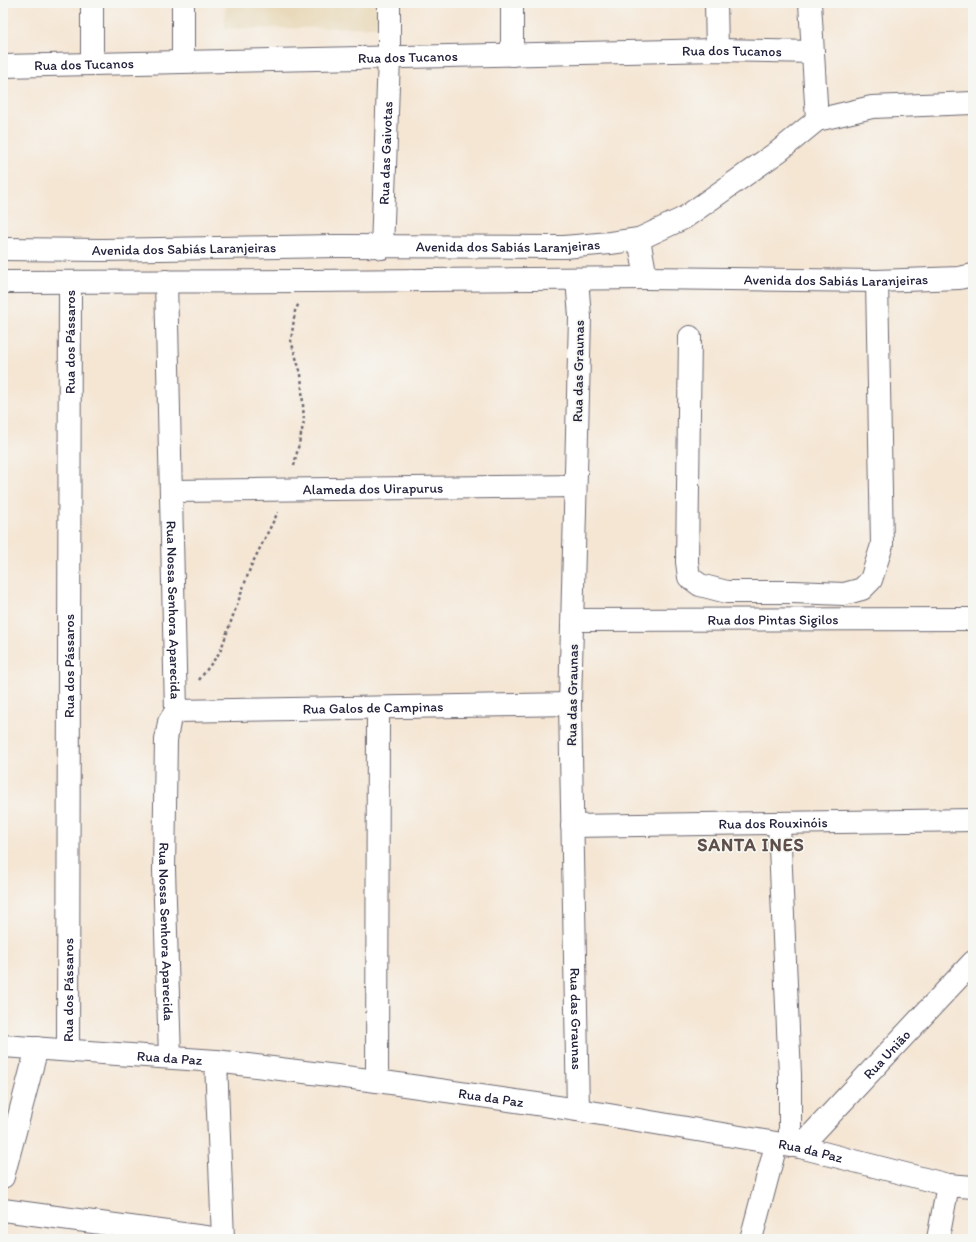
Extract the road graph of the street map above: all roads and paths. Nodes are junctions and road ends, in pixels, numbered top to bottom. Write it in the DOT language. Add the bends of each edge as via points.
graph roads {
  1 [pos="92,3"];
  2 [pos="183,3"];
  3 [pos="389,3"];
  4 [pos="512,3"];
  5 [pos="716,3"];
  6 [pos="810,3"];
  7 [pos="717,50"];
  8 [pos="813,52"];
  9 [pos="512,54"];
  10 [pos="389,58"];
  11 [pos="183,61"];
  12 [pos="92,63"];
  13 [pos="3,66"];
  14 [pos="973,103"];
  15 [pos="817,120"];
  16 [pos="639,239"];
  17 [pos="382,248"];
  18 [pos="3,249"];
  19 [pos="973,274"];
  20 [pos="646,278"];
  21 [pos="577,279"];
  22 [pos="166,281"];
  23 [pos="877,281"];
  24 [pos="3,282"];
  25 [pos="70,282"];
  26 [pos="690,337"];
  27 [pos="575,486"];
  28 [pos="171,492"];
  29 [pos="973,619"];
  30 [pos="573,620"];
  31 [pos="570,704"];
  32 [pos="378,708"];
  33 [pos="176,711"];
  34 [pos="973,820"];
  35 [pos="779,824"];
  36 [pos="572,826"];
  37 [pos="973,962"];
  38 [pos="3,1046"];
  39 [pos="37,1048"];
  40 [pos="68,1050"];
  41 [pos="170,1056"];
  42 [pos="216,1061"];
  43 [pos="377,1082"];
  44 [pos="578,1110"];
  45 [pos="788,1146"];
  46 [pos="3,1176"];
  47 [pos="948,1185"];
  48 [pos="973,1187"];
  49 [pos="3,1210"];
  50 [pos="220,1239"];
  51 [pos="223,1239"];
  52 [pos="751,1239"];
  53 [pos="938,1239"];
  1 -- 12 [label="street"];
  2 -- 11 [label="street"];
  3 -- 10 [label="street, Rua das Gaivotas"];
  4 -- 9 [label="street"];
  5 -- 7 [label="street"];
  6 -- 8 [label="street"];
  7 -- 8 [label="street, Rua dos Tucanos"];
  7 -- 9 [label="street, Rua dos Tucanos"];
  8 -- 15 [label="street"];
  9 -- 10 [label="street, Rua dos Tucanos"];
  10 -- 11 [label="street, Rua dos Tucanos"];
  10 -- 17 [label="street, Rua das Gaivotas"];
  11 -- 12 [label="street, Rua dos Tucanos"];
  12 -- 13 [label="street, Rua dos Tucanos"];
  14 -- 15 [label="street, Avenida dos Sabiás Laranjeiras" via="872,107"];
  15 -- 16 [label="street, Avenida dos Sabiás Laranjeiras" via="779,151 684,218"];
  16 -- 17 [label="street, Avenida dos Sabiás Laranjeiras" via="564,247"];
  16 -- 20 [label="street"];
  17 -- 18 [label="street, Avenida dos Sabiás Laranjeiras" via="337,246"];
  19 -- 23 [label="street, Avenida dos Sabiás Laranjeiras" via="959,278"];
  20 -- 21 [label="street, Avenida dos Sabiás Laranjeiras"];
  20 -- 23 [label="street, Avenida dos Sabiás Laranjeiras"];
  21 -- 22 [label="street, Avenida dos Sabiás Laranjeiras"];
  21 -- 27 [label="street, Rua das Graunas" via="580,317"];
  22 -- 25 [label="street, Avenida dos Sabiás Laranjeiras"];
  22 -- 28 [label="street, Rua Nossa Senhora Aparecida"];
  23 -- 26 [label="street" via="882,545 871,580 862,589 844,594 727,592 700,585 689,577 687,562"];
  24 -- 25 [label="street, Avenida dos Sabiás Laranjeiras"];
  25 -- 40 [label="street, Rua dos Pássaros"];
  27 -- 28 [label="street, Alameda dos Uirapurus"];
  27 -- 30 [label="street, Rua das Graunas"];
  28 -- 33 [label="street, Rua Nossa Senhora Aparecida"];
  29 -- 30 [label="street, Rua dos Pintas Sigilos"];
  30 -- 31 [label="street, Rua das Graunas"];
  31 -- 32 [label="street, Rua Galos de Campinas"];
  31 -- 36 [label="street, Rua das Graunas"];
  32 -- 33 [label="street, Rua Galos de Campinas"];
  32 -- 43 [label="street"];
  33 -- 41 [label="street, Rua Nossa Senhora Aparecida" via="169,722 166,740 164,870"];
  34 -- 35 [label="street, Rua dos Rouxinóis"];
  35 -- 36 [label="street, Rua dos Rouxinóis"];
  35 -- 45 [label="street" via="790,1075"];
  36 -- 44 [label="street, Rua das Graunas"];
  37 -- 45 [label="street, Rua União"];
  38 -- 39 [label="street, Rua da Paz"];
  39 -- 40 [label="street, Rua da Paz"];
  39 -- 46 [label="street"];
  40 -- 41 [label="street, Rua da Paz"];
  41 -- 42 [label="street, Rua da Paz"];
  42 -- 43 [label="street, Rua da Paz"];
  42 -- 51 [label="street"];
  43 -- 44 [label="street, Rua da Paz"];
  44 -- 45 [label="street, Rua da Paz"];
  45 -- 47 [label="street, Rua da Paz"];
  45 -- 52 [label="street, Rua União"];
  47 -- 48 [label="street, Rua da Paz"];
  47 -- 53 [label="street"];
  49 -- 50 [label="street"];
}
